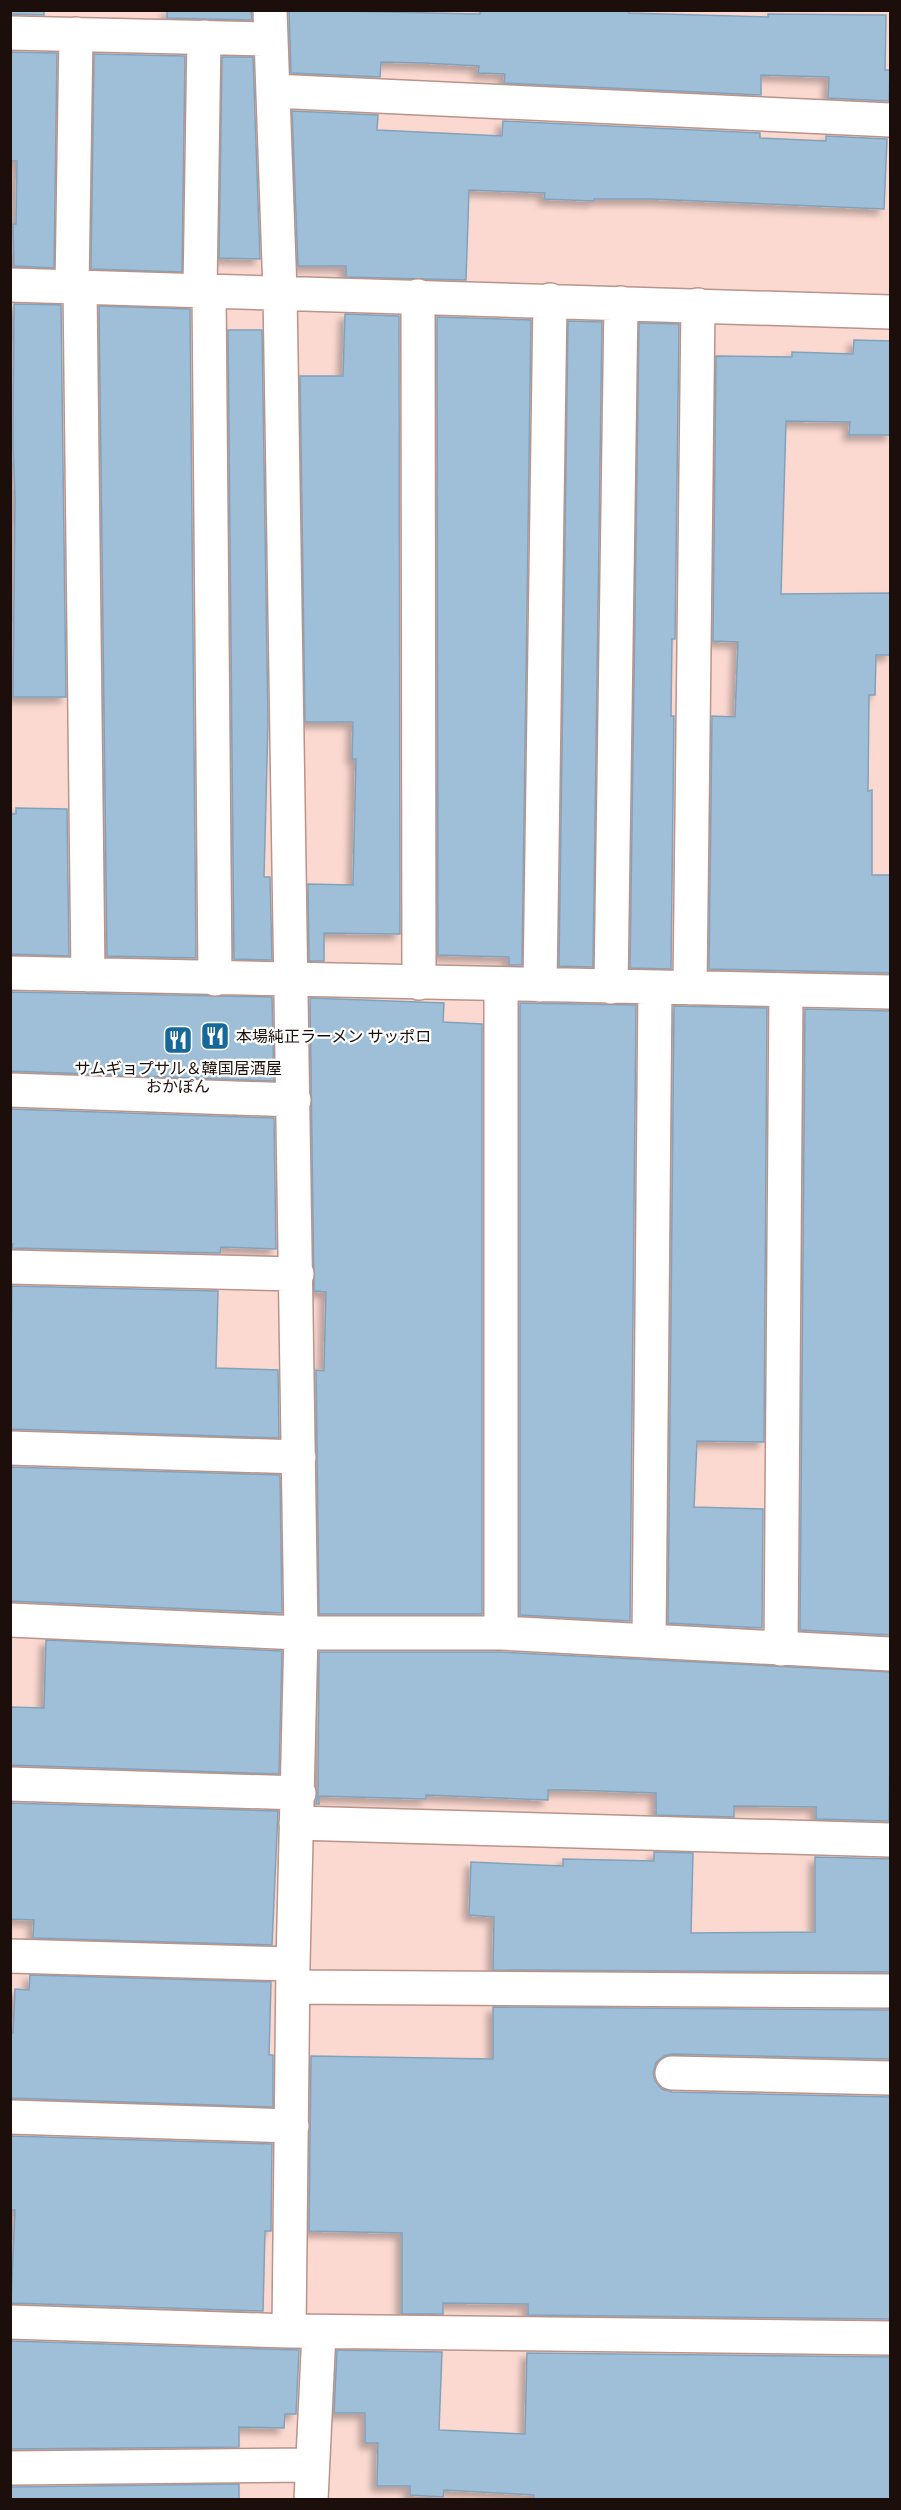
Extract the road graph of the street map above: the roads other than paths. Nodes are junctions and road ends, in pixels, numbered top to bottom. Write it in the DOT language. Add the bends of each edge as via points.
graph roads {
  1 [pos="271,25"];
  2 [pos="10,33"];
  3 [pos="76,34"];
  4 [pos="204,37"];
  5 [pos="273,91"];
  6 [pos="891,120"];
  7 [pos="10,285"];
  8 [pos="76,287"];
  9 [pos="204,291"];
  10 [pos="280,292"];
  11 [pos="418,296"];
  12 [pos="550,300"];
  13 [pos="621,303"];
  14 [pos="698,306"];
  15 [pos="891,312"];
  16 [pos="10,974"];
  17 [pos="88,975"];
  18 [pos="215,979"];
  19 [pos="292,980"];
  20 [pos="419,983"];
  21 [pos="501,984"];
  22 [pos="540,985"];
  23 [pos="611,987"];
  24 [pos="655,988"];
  25 [pos="690,988"];
  26 [pos="786,990"];
  27 [pos="891,992"];
  28 [pos="10,1090"];
  29 [pos="294,1100"];
  30 [pos="10,1267"];
  31 [pos="297,1275"];
  32 [pos="10,1448"];
  33 [pos="299,1457"];
  34 [pos="10,1620"];
  35 [pos="302,1632"];
  36 [pos="501,1633"];
  37 [pos="649,1641"];
  38 [pos="780,1648"];
  39 [pos="891,1654"];
  40 [pos="10,1784"];
  41 [pos="298,1808"];
  42 [pos="891,1840"];
  43 [pos="10,1956"];
  44 [pos="294,1975"];
  45 [pos="891,1991"];
  46 [pos="672,2073"];
  47 [pos="891,2078"];
  48 [pos="10,2117"];
  49 [pos="291,2126"];
  50 [pos="10,2322"];
  51 [pos="304,2331"];
  52 [pos="891,2338"];
  53 [pos="312,2465"];
  54 [pos="10,2469"];
  55 [pos="310,2499"];
  1 -- 4 [label="street"];
  1 -- 5 [label="street"];
  2 -- 3 [label="street"];
  3 -- 4 [label="street"];
  3 -- 8 [label="street"];
  4 -- 9 [label="street"];
  5 -- 6 [label="street"];
  5 -- 10 [label="street"];
  7 -- 8 [label="street"];
  8 -- 9 [label="street"];
  8 -- 17 [label="street"];
  9 -- 10 [label="street"];
  9 -- 18 [label="street"];
  10 -- 11 [label="street"];
  10 -- 19 [label="street"];
  11 -- 12 [label="street"];
  11 -- 20 [label="street"];
  12 -- 13 [label="street"];
  12 -- 22 [label="street"];
  13 -- 14 [label="street"];
  13 -- 23 [label="street"];
  14 -- 15 [label="street"];
  14 -- 25 [label="street"];
  16 -- 17 [label="street"];
  17 -- 18 [label="street"];
  18 -- 19 [label="street"];
  19 -- 20 [label="street"];
  19 -- 29 [label="street"];
  20 -- 21 [label="street"];
  21 -- 22 [label="street"];
  21 -- 36 [label="street"];
  22 -- 23 [label="street"];
  23 -- 24 [label="street"];
  24 -- 25 [label="street"];
  24 -- 37 [label="street"];
  25 -- 26 [label="street"];
  26 -- 27 [label="street"];
  26 -- 38 [label="street"];
  28 -- 29 [label="street"];
  29 -- 31 [label="street"];
  30 -- 31 [label="street"];
  31 -- 33 [label="street"];
  32 -- 33 [label="street"];
  33 -- 35 [label="street"];
  34 -- 35 [label="street"];
  35 -- 36 [label="street"];
  35 -- 41 [label="street"];
  36 -- 37 [label="street"];
  37 -- 38 [label="street"];
  38 -- 39 [label="street"];
  40 -- 41 [label="street"];
  41 -- 42 [label="street"];
  41 -- 44 [label="street"];
  43 -- 44 [label="street"];
  44 -- 45 [label="street"];
  44 -- 49 [label="street"];
  46 -- 47 [label="street"];
  48 -- 49 [label="street"];
  49 -- 51 [label="street"];
  50 -- 51 [label="street"];
  51 -- 52 [label="street"];
  51 -- 53 [label="street"];
  53 -- 54 [label="street"];
  53 -- 55 [label="street"];
}
